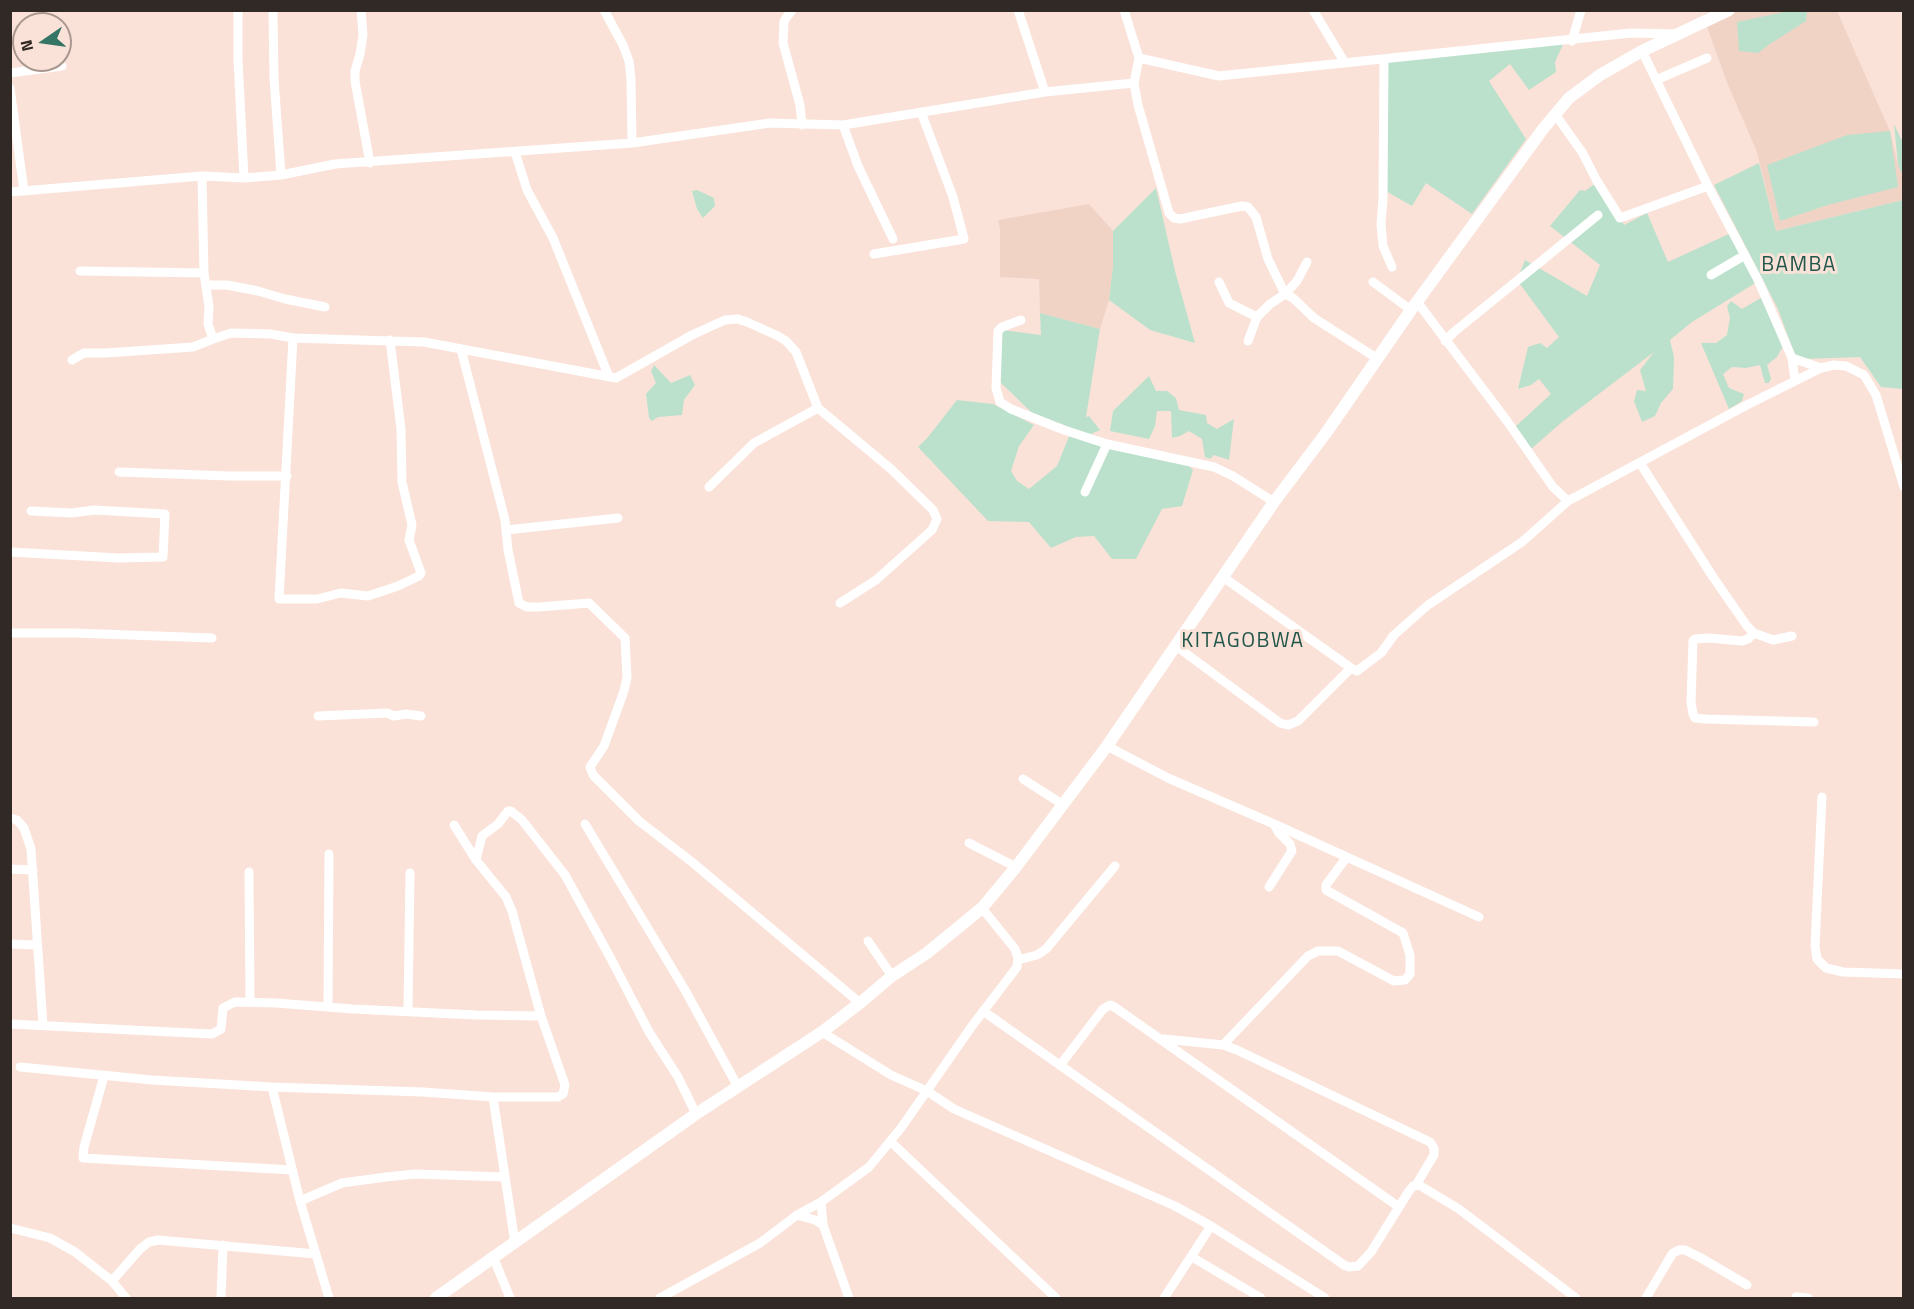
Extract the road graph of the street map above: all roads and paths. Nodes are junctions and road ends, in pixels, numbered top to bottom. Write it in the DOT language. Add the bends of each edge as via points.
graph roads {
  1 [pos="238,10"];
  2 [pos="273,10"];
  3 [pos="361,10"];
  4 [pos="604,10"];
  5 [pos="792,10"];
  6 [pos="1018,10"];
  7 [pos="1124,10"];
  8 [pos="1313,10"];
  9 [pos="1581,10"];
  10 [pos="1729,10"];
  11 [pos="1680,34"];
  12 [pos="1572,40"];
  13 [pos="1641,51"];
  14 [pos="1139,58"];
  15 [pos="1707,58"];
  16 [pos="1384,59"];
  17 [pos="1345,63"];
  18 [pos="1656,81"];
  19 [pos="1134,83"];
  20 [pos="10,88"];
  21 [pos="1046,92"];
  22 [pos="921,112"];
  23 [pos="1555,114"];
  24 [pos="802,125"];
  25 [pos="843,125"];
  26 [pos="632,143"];
  27 [pos="514,152"];
  28 [pos="370,163"];
  29 [pos="281,175"];
  30 [pos="202,176"];
  31 [pos="244,178"];
  32 [pos="1708,186"];
  33 [pos="24,191"];
  34 [pos="10,192"];
  35 [pos="1598,214"];
  36 [pos="893,239"];
  37 [pos="874,254"];
  38 [pos="1745,255"];
  39 [pos="1307,262"];
  40 [pos="1392,267"];
  41 [pos="80,271"];
  42 [pos="204,273"];
  43 [pos="1711,275"];
  44 [pos="1219,282"];
  45 [pos="1373,282"];
  46 [pos="206,285"];
  47 [pos="1285,294"];
  48 [pos="326,307"];
  49 [pos="1414,307"];
  50 [pos="1257,317"];
  51 [pos="1021,320"];
  52 [pos="293,338"];
  53 [pos="213,339"];
  54 [pos="390,340"];
  55 [pos="1248,341"];
  56 [pos="1445,341"];
  57 [pos="461,349"];
  58 [pos="1792,358"];
  59 [pos="1378,359"];
  60 [pos="72,360"];
  61 [pos="1821,368"];
  62 [pos="609,377"];
  63 [pos="1795,381"];
  64 [pos="818,408"];
  65 [pos="1107,444"];
  66 [pos="1640,463"];
  67 [pos="120,472"];
  68 [pos="287,476"];
  69 [pos="709,487"];
  70 [pos="1904,487"];
  71 [pos="1085,492"];
  72 [pos="1568,501"];
  73 [pos="1274,502"];
  74 [pos="31,511"];
  75 [pos="618,518"];
  76 [pos="506,530"];
  77 [pos="10,552"];
  78 [pos="1223,577"];
  79 [pos="840,603"];
  80 [pos="10,633"];
  81 [pos="1754,633"];
  82 [pos="1792,636"];
  83 [pos="212,638"];
  84 [pos="1176,646"];
  85 [pos="1351,668"];
  86 [pos="318,716"];
  87 [pos="421,716"];
  88 [pos="1814,722"];
  89 [pos="1107,746"];
  90 [pos="1023,779"];
  91 [pos="1822,797"];
  92 [pos="1062,804"];
  93 [pos="10,818"];
  94 [pos="585,824"];
  95 [pos="1274,824"];
  96 [pos="454,825"];
  97 [pos="969,843"];
  98 [pos="328,854"];
  99 [pos="1346,858"];
  100 [pos="476,860"];
  101 [pos="1115,866"];
  102 [pos="1016,867"];
  103 [pos="10,869"];
  104 [pos="33,870"];
  105 [pos="249,872"];
  106 [pos="410,873"];
  107 [pos="1269,887"];
  108 [pos="982,908"];
  109 [pos="1479,917"];
  110 [pos="868,941"];
  111 [pos="10,944"];
  112 [pos="36,945"];
  113 [pos="1018,960"];
  114 [pos="1904,974"];
  115 [pos="892,976"];
  116 [pos="250,1002"];
  117 [pos="860,1003"];
  118 [pos="328,1007"];
  119 [pos="408,1010"];
  120 [pos="983,1011"];
  121 [pos="541,1016"];
  122 [pos="10,1024"];
  123 [pos="43,1025"];
  124 [pos="822,1032"];
  125 [pos="1161,1039"];
  126 [pos="1223,1045"];
  127 [pos="1061,1065"];
  128 [pos="20,1067"];
  129 [pos="104,1076"];
  130 [pos="272,1087"];
  131 [pos="738,1087"];
  132 [pos="927,1091"];
  133 [pos="493,1097"];
  134 [pos="696,1114"];
  135 [pos="890,1141"];
  136 [pos="291,1170"];
  137 [pos="505,1177"];
  138 [pos="1416,1185"];
  139 [pos="300,1201"];
  140 [pos="821,1202"];
  141 [pos="1399,1207"];
  142 [pos="797,1215"];
  143 [pos="823,1225"];
  144 [pos="1211,1226"];
  145 [pos="10,1228"];
  146 [pos="515,1243"];
  147 [pos="224,1245"];
  148 [pos="316,1254"];
  149 [pos="1192,1257"];
  150 [pos="494,1259"];
  151 [pos="112,1281"];
  152 [pos="1747,1285"];
  153 [pos="1796,1297"];
  154 [pos="126,1299"];
  155 [pos="221,1299"];
  156 [pos="329,1299"];
  157 [pos="436,1299"];
  158 [pos="510,1299"];
  159 [pos="660,1299"];
  160 [pos="849,1299"];
  161 [pos="1056,1299"];
  162 [pos="1164,1299"];
  163 [pos="1262,1299"];
  164 [pos="1325,1299"];
  165 [pos="1576,1299"];
  166 [pos="1646,1299"];
  167 [pos="1808,1299"];
  1 -- 31 [label="street"];
  2 -- 29 [label="street"];
  3 -- 28 [label="street" via="363,35 355,81"];
  4 -- 26 [label="street" via="629,61"];
  5 -- 24 [label="street" via="784,21 783,43"];
  6 -- 21 [label="street"];
  7 -- 14 [label="street"];
  8 -- 17 [label="street"];
  9 -- 12 [label="street"];
  10 -- 11 [label="street"];
  11 -- 12 [label="street" via="1642,32"];
  11 -- 13 [label="street"];
  12 -- 16 [label="street"];
  13 -- 18 [label="street"];
  13 -- 23 [label="street" via="1584,86"];
  14 -- 17 [label="street" via="1219,76"];
  14 -- 19 [label="street"];
  15 -- 18 [label="street"];
  16 -- 17 [label="street"];
  16 -- 40 [label="street" via="1381,224 1383,246"];
  18 -- 32 [label="street"];
  19 -- 21 [label="street"];
  19 -- 47 [label="street" via="1169,213 1180,219 1248,207 1256,217 1268,259"];
  20 -- 33 [label="street"];
  21 -- 22 [label="street"];
  22 -- 25 [label="street"];
  22 -- 37 [label="street" via="953,196 964,239"];
  23 -- 32 [label="street" via="1620,218"];
  23 -- 49 [label="street"];
  24 -- 25 [label="street"];
  24 -- 26 [label="street" via="770,123"];
  25 -- 36 [label="street"];
  26 -- 27 [label="street"];
  27 -- 28 [label="street"];
  27 -- 62 [label="street"];
  28 -- 29 [label="street" via="335,164"];
  29 -- 31 [label="street"];
  30 -- 31 [label="street"];
  30 -- 33 [label="street"];
  30 -- 42 [label="street"];
  32 -- 38 [label="street"];
  33 -- 34 [label="street"];
  35 -- 56 [label="street"];
  38 -- 43 [label="street"];
  38 -- 58 [label="street"];
  39 -- 47 [label="street"];
  41 -- 42 [label="street"];
  42 -- 46 [label="street"];
  44 -- 50 [label="street" via="1229,303"];
  45 -- 49 [label="street"];
  46 -- 48 [label="street" via="227,285"];
  46 -- 53 [label="street" via="208,324"];
  47 -- 50 [label="street"];
  47 -- 59 [label="street" via="1314,318"];
  49 -- 56 [label="street"];
  49 -- 59 [label="street"];
  50 -- 55 [label="street"];
  51 -- 65 [label="street" via="998,331 996,388 1000,402"];
  52 -- 53 [label="street" via="231,333"];
  52 -- 54 [label="street"];
  52 -- 68 [label="street"];
  53 -- 60 [label="street" via="193,347 84,352"];
  54 -- 57 [label="street"];
  54 -- 68 [label="street" via="401,429 402,482 412,525 409,540 419,576 368,596 340,593 317,599 279,600"];
  56 -- 72 [label="street" via="1552,487"];
  57 -- 62 [label="street"];
  57 -- 76 [label="street"];
  58 -- 61 [label="street"];
  58 -- 63 [label="street"];
  59 -- 73 [label="street"];
  61 -- 63 [label="street"];
  61 -- 70 [label="street" via="1846,366 1864,375 1871,384"];
  62 -- 64 [label="street" via="620,377 711,326 738,319 778,336 793,348"];
  63 -- 66 [label="street"];
  64 -- 69 [label="street" via="754,443"];
  64 -- 79 [label="street" via="891,469 933,510 937,519 932,530 882,575"];
  65 -- 71 [label="street"];
  65 -- 73 [label="street" via="1214,467"];
  66 -- 72 [label="street"];
  66 -- 81 [label="street"];
  67 -- 68 [label="street"];
  72 -- 85 [label="street" via="1522,542 1428,605 1373,659 1357,670"];
  73 -- 78 [label="street"];
  74 -- 77 [label="street" via="165,514 163,556 119,558"];
  75 -- 76 [label="street"];
  76 -- 117 [label="street" via="519,603 528,607 589,603 625,638 624,691 604,746 590,767 593,775 639,821"];
  78 -- 84 [label="street"];
  78 -- 85 [label="street"];
  80 -- 83 [label="street"];
  81 -- 82 [label="street" via="1773,640"];
  81 -- 88 [label="street" via="1742,641 1693,641 1691,702 1695,718"];
  84 -- 85 [label="street" via="1284,725 1298,721"];
  84 -- 89 [label="street"];
  86 -- 87 [label="street"];
  89 -- 92 [label="street"];
  89 -- 95 [label="street" via="1168,778"];
  90 -- 92 [label="street"];
  91 -- 114 [label="street" via="1817,959 1826,968 1843,972"];
  92 -- 102 [label="street"];
  93 -- 104 [label="street" via="17,820 29,838"];
  94 -- 131 [label="street"];
  95 -- 99 [label="street"];
  95 -- 107 [label="street" via="1292,851"];
  96 -- 100 [label="street"];
  97 -- 102 [label="street"];
  98 -- 118 [label="street"];
  99 -- 109 [label="street"];
  99 -- 126 [label="street" via="1326,890 1402,933 1410,955 1410,974 1405,980 1394,981 1338,951 1318,951 1308,956"];
  100 -- 121 [label="street" via="506,897 512,911"];
  100 -- 134 [label="street" via="482,836 508,812 522,820 565,875"];
  101 -- 113 [label="street" via="1046,948"];
  102 -- 108 [label="street"];
  103 -- 104 [label="street"];
  104 -- 112 [label="street"];
  105 -- 116 [label="street"];
  106 -- 119 [label="street"];
  108 -- 113 [label="street" via="1011,944"];
  108 -- 115 [label="street"];
  110 -- 115 [label="street"];
  111 -- 112 [label="street"];
  112 -- 123 [label="street"];
  113 -- 120 [label="street" via="1017,967"];
  115 -- 117 [label="street"];
  116 -- 118 [label="street"];
  116 -- 123 [label="street" via="235,1002 223,1008 221,1029 212,1034"];
  117 -- 124 [label="street"];
  118 -- 119 [label="street"];
  119 -- 121 [label="street"];
  120 -- 127 [label="street"];
  120 -- 132 [label="street"];
  121 -- 133 [label="street" via="565,1084 563,1094 551,1098"];
  122 -- 123 [label="street"];
  124 -- 131 [label="street"];
  124 -- 132 [label="street" via="891,1075"];
  125 -- 126 [label="street"];
  125 -- 127 [label="street" via="1110,1005"];
  125 -- 141 [label="street"];
  126 -- 138 [label="street" via="1430,1142 1434,1155"];
  127 -- 141 [label="street" via="1344,1265 1358,1266 1365,1259"];
  128 -- 129 [label="street"];
  129 -- 130 [label="street"];
  129 -- 136 [label="street" via="83,1158"];
  130 -- 133 [label="street"];
  130 -- 136 [label="street"];
  131 -- 134 [label="street"];
  132 -- 135 [label="street"];
  132 -- 144 [label="street" via="954,1109 1175,1206"];
  133 -- 137 [label="street"];
  134 -- 146 [label="street"];
  135 -- 140 [label="street" via="869,1167"];
  135 -- 161 [label="street"];
  136 -- 139 [label="street"];
  137 -- 139 [label="street" via="386,1177 342,1183"];
  137 -- 146 [label="street"];
  138 -- 141 [label="street"];
  138 -- 165 [label="street" via="1459,1209"];
  139 -- 148 [label="street"];
  140 -- 142 [label="street"];
  140 -- 143 [label="street"];
  142 -- 143 [label="street"];
  142 -- 159 [label="street" via="760,1243"];
  143 -- 160 [label="street"];
  144 -- 149 [label="street"];
  144 -- 164 [label="street"];
  145 -- 151 [label="street" via="50,1238"];
  146 -- 150 [label="street"];
  147 -- 148 [label="street"];
  147 -- 151 [label="street" via="148,1242"];
  147 -- 155 [label="street"];
  148 -- 156 [label="street"];
  149 -- 162 [label="street"];
  149 -- 163 [label="street"];
  150 -- 157 [label="street"];
  150 -- 158 [label="street"];
  151 -- 154 [label="street"];
  152 -- 166 [label="street" via="1701,1257 1679,1250 1673,1253"];
  153 -- 167 [label="street"];
}
